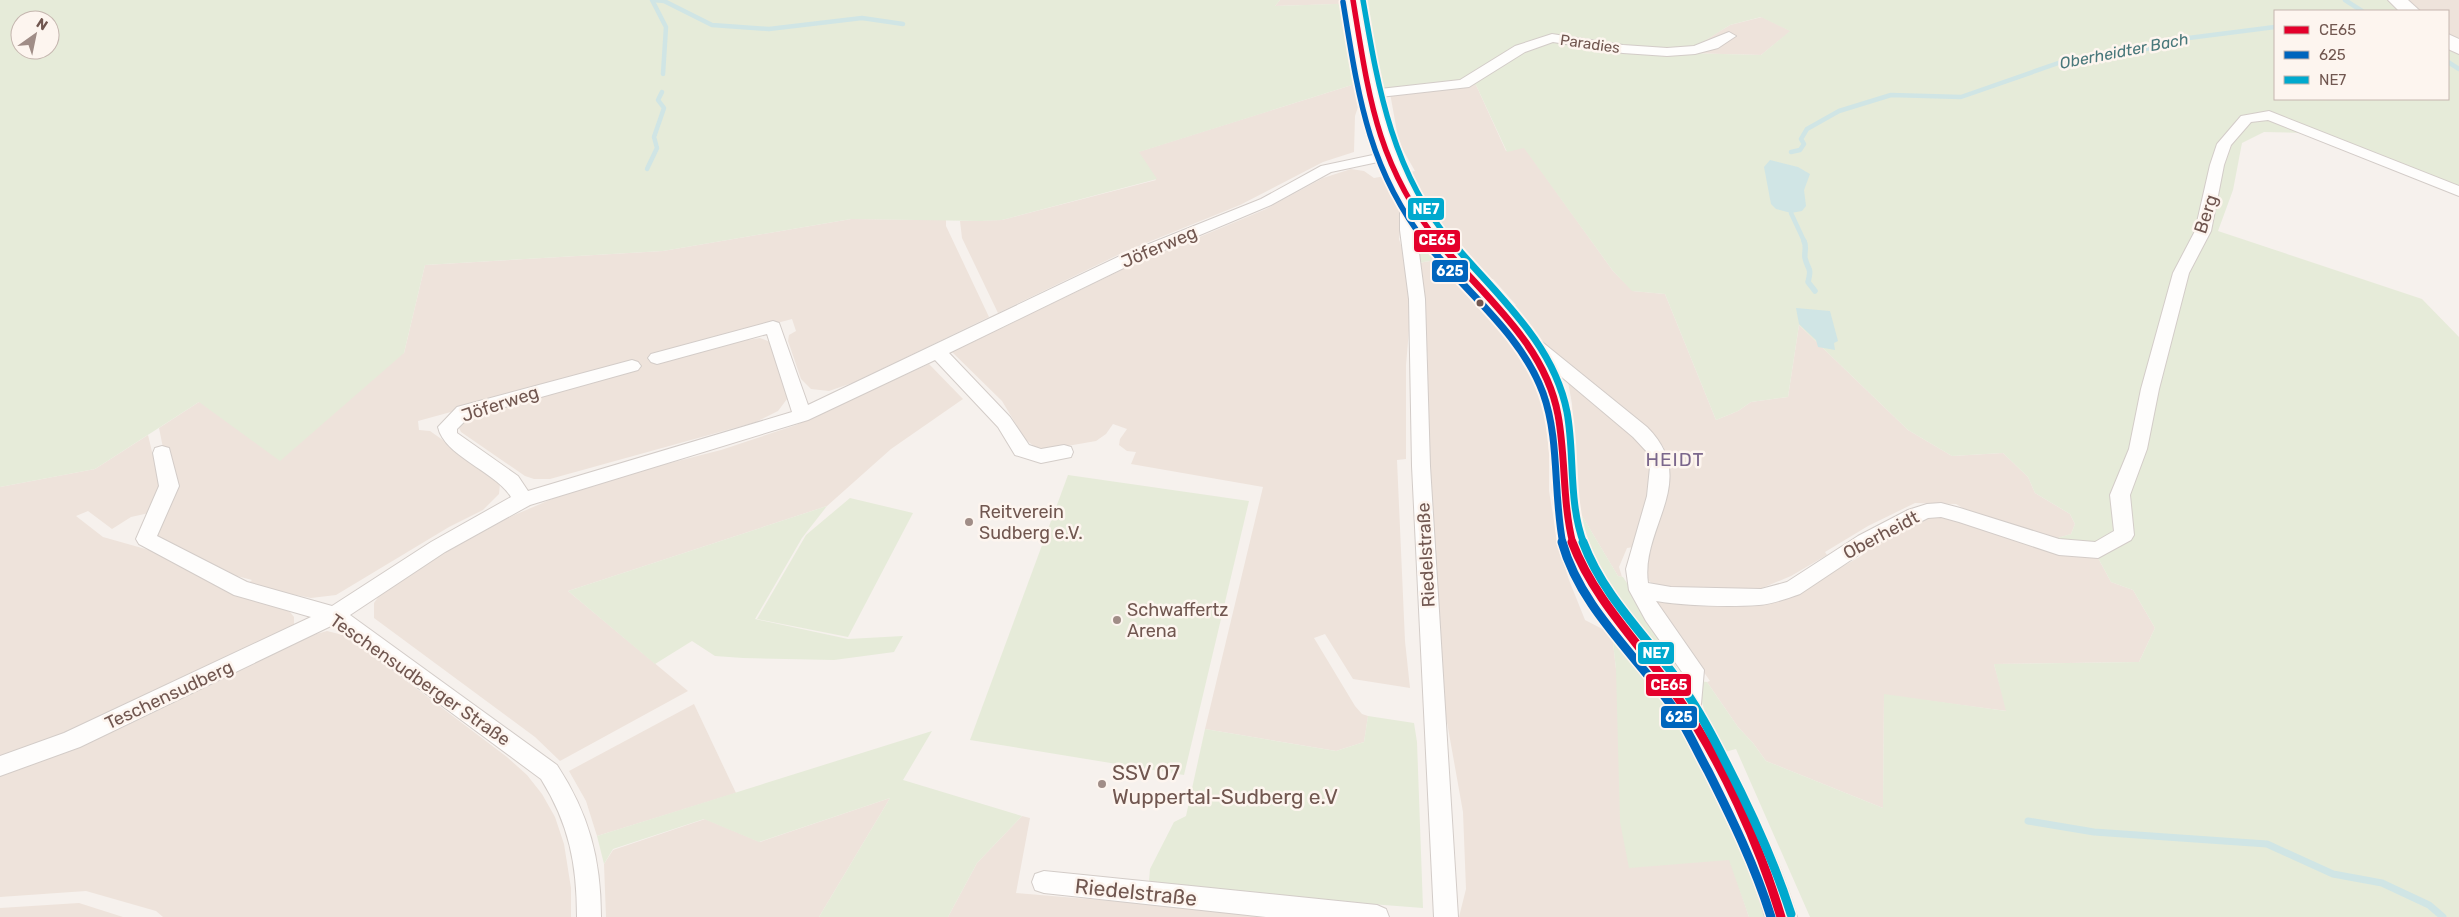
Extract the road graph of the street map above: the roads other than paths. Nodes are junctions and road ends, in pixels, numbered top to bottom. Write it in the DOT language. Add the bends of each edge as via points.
graph roads {
  1 [pos="1353,0"];
  2 [pos="2397,0"];
  3 [pos="2409,10"];
  4 [pos="1729,36"];
  5 [pos="1371,94"];
  6 [pos="1387,156"];
  7 [pos="2459,191"];
  8 [pos="1408,194"];
  9 [pos="1515,329"];
  10 [pos="937,352"];
  11 [pos="657,358"];
  12 [pos="632,366"];
  13 [pos="802,415"];
  14 [pos="1064,452"];
  15 [pos="162,453"];
  16 [pos="523,500"];
  17 [pos="2124,535"];
  18 [pos="1639,590"];
  19 [pos="334,615"];
  20 [pos="1689,715"];
  21 [pos="0,766"];
  22 [pos="1044,882"];
  23 [pos="589,917"];
  24 [pos="1377,917"];
  25 [pos="1446,917"];
  26 [pos="1781,917"];
  1 -- 5 [label="street"];
  2 -- 3 [label="main road"];
  4 -- 5 [label="street, Paradies" via="1695,50 1666,52 1552,38 1520,49 1464,84"];
  5 -- 6 [label="street"];
  6 -- 8 [label="street"];
  6 -- 10 [label="street, Jöferweg" via="1326,169 1266,202 1130,258"];
  7 -- 17 [label="street, Berg" via="2269,115 2246,119 2224,144 2202,231 2181,273 2150,389 2138,449 2120,495"];
  8 -- 9 [label="street" via="1437,241"];
  8 -- 25 [label="street, Riedelstraße" via="1408,230 1417,299 1421,466"];
  9 -- 18 [label="street" via="1640,432 1658,454 1656,492 1636,569"];
  9 -- 20 [label="street" via="1542,366 1553,391 1562,437 1567,522 1581,564 1602,598"];
  10 -- 13 [label="street, Jöferweg"];
  10 -- 14 [label="street" via="1004,422 1022,450 1041,456"];
  11 -- 13 [label="street" via="774,327"];
  12 -- 16 [label="street, Jöferweg" via="463,412 451,421 447,428 449,436 511,481"];
  13 -- 16 [label="street, Jöferweg"];
  15 -- 19 [label="street, Teschensudberger Straße" via="169,486 146,539 240,589"];
  16 -- 19 [label="street, Jöferweg" via="438,547"];
  17 -- 18 [label="street, Oberheidt" via="2098,550 2060,547 1960,515 1941,510 1927,511 1915,514 1865,541 1793,588 1760,597 1671,595"];
  18 -- 20 [label="street" via="1692,670"];
  19 -- 21 [label="street, Teschensudberg" via="72,740"];
  19 -- 23 [label="street, Teschensudberger Straße" via="549,772 570,807 582,850 590,892"];
  20 -- 26 [label="street" via="1742,815"];
  22 -- 24 [label="street, Riedelstraße"];
}
